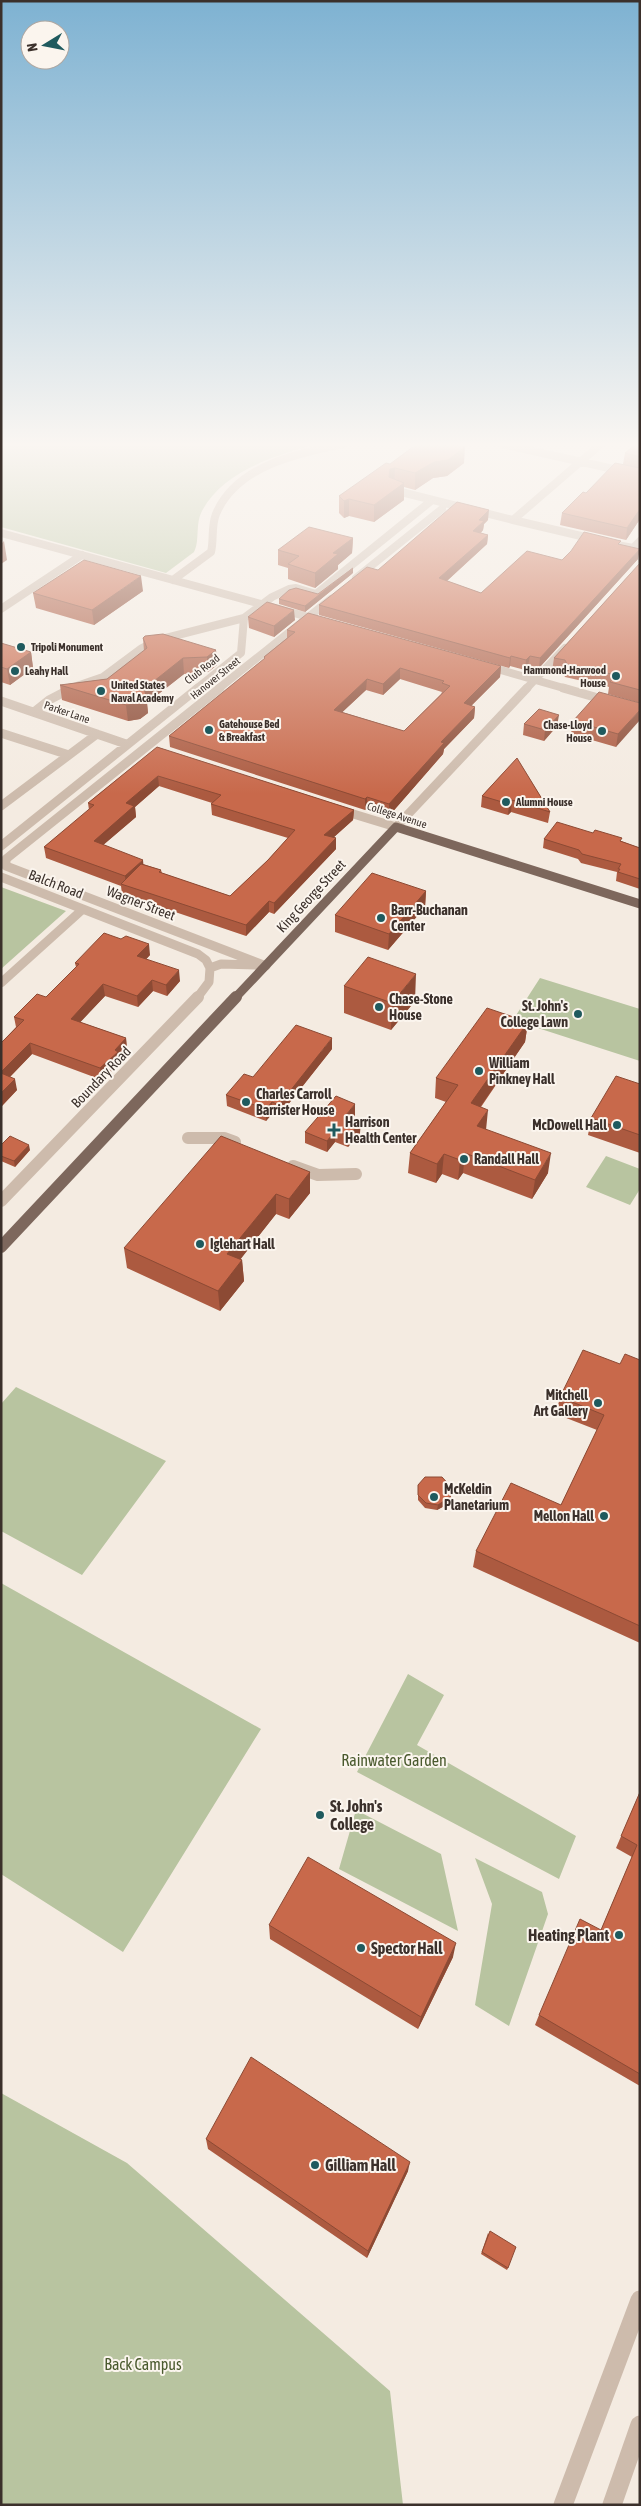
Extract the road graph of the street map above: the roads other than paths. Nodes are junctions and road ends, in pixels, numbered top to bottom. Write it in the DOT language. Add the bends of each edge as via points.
graph roads {
  1 [pos="73,561"];
  2 [pos="104,561"];
  3 [pos="199,561"];
  4 [pos="357,561"];
  5 [pos="377,561"];
  6 [pos="173,580"];
  7 [pos="352,581"];
  8 [pos="338,593"];
  9 [pos="262,604"];
  10 [pos="1,609"];
  11 [pos="308,617"];
  12 [pos="244,618"];
  13 [pos="318,620"];
  14 [pos="573,639"];
  15 [pos="470,662"];
  16 [pos="537,680"];
  17 [pos="1,701"];
  18 [pos="640,710"];
  19 [pos="34,712"];
  20 [pos="1,733"];
  21 [pos="97,734"];
  22 [pos="126,744"];
  23 [pos="69,755"];
  24 [pos="1,806"];
  25 [pos="331,807"];
  26 [pos="396,828"];
  27 [pos="1,846"];
  28 [pos="6,866"];
  29 [pos="2,877"];
  30 [pos="640,904"];
  31 [pos="83,909"];
  32 [pos="266,966"];
  33 [pos="210,968"];
  34 [pos="1,983"];
  35 [pos="188,1138"];
  36 [pos="249,1148"];
  37 [pos="282,1162"];
  38 [pos="356,1174"];
  39 [pos="1,1201"];
  40 [pos="1,1246"];
  41 [pos="640,2300"];
  42 [pos="640,2425"];
  43 [pos="564,2505"];
  44 [pos="612,2505"];
  1 -- 10 [label="street"];
  2 -- 6 [label="street"];
  3 -- 6 [label="street"];
  4 -- 9 [label="street" via="316,594 289,588"];
  5 -- 7 [label="street"];
  6 -- 9 [label="street"];
  8 -- 11 [label="street, Hanover Street"];
  9 -- 11 [label="street"];
  9 -- 12 [label="street"];
  11 -- 13 [label="street"];
  11 -- 28 [label="street, Hanover Street" via="152,749 6,859"];
  12 -- 19 [label="street" via="158,640 104,677 68,689"];
  12 -- 22 [label="street, Club Road" via="241,653"];
  14 -- 16 [label="street, King George Street"];
  15 -- 16 [label="street"];
  16 -- 18 [label="street"];
  16 -- 26 [label="street, King George Street"];
  17 -- 19 [label="street, Parker Lane"];
  19 -- 21 [label="street, Parker Lane"];
  20 -- 23 [label="street"];
  21 -- 22 [label="street, Parker Lane"];
  21 -- 23 [label="street"];
  22 -- 27 [label="street, Club Road"];
  23 -- 24 [label="street"];
  25 -- 26 [label="street, College Avenue"];
  26 -- 30 [label="main road, College Avenue"];
  26 -- 32 [label="main road, King George Street"];
  28 -- 32 [label="street, Wagner Street"];
  29 -- 31 [label="street, Balch Road"];
  31 -- 33 [label="street, Balch Road" via="198,954"];
  31 -- 34 [label="street"];
  32 -- 33 [label="street" via="221,964"];
  32 -- 40 [label="main road, King George Street"];
  33 -- 39 [label="street, Boundary Road" via="208,986 195,1001"];
  35 -- 36 [label="street" via="224,1138"];
  37 -- 38 [label="street" via="318,1174"];
  41 -- 43 [label="street"];
  42 -- 44 [label="street"];
}
